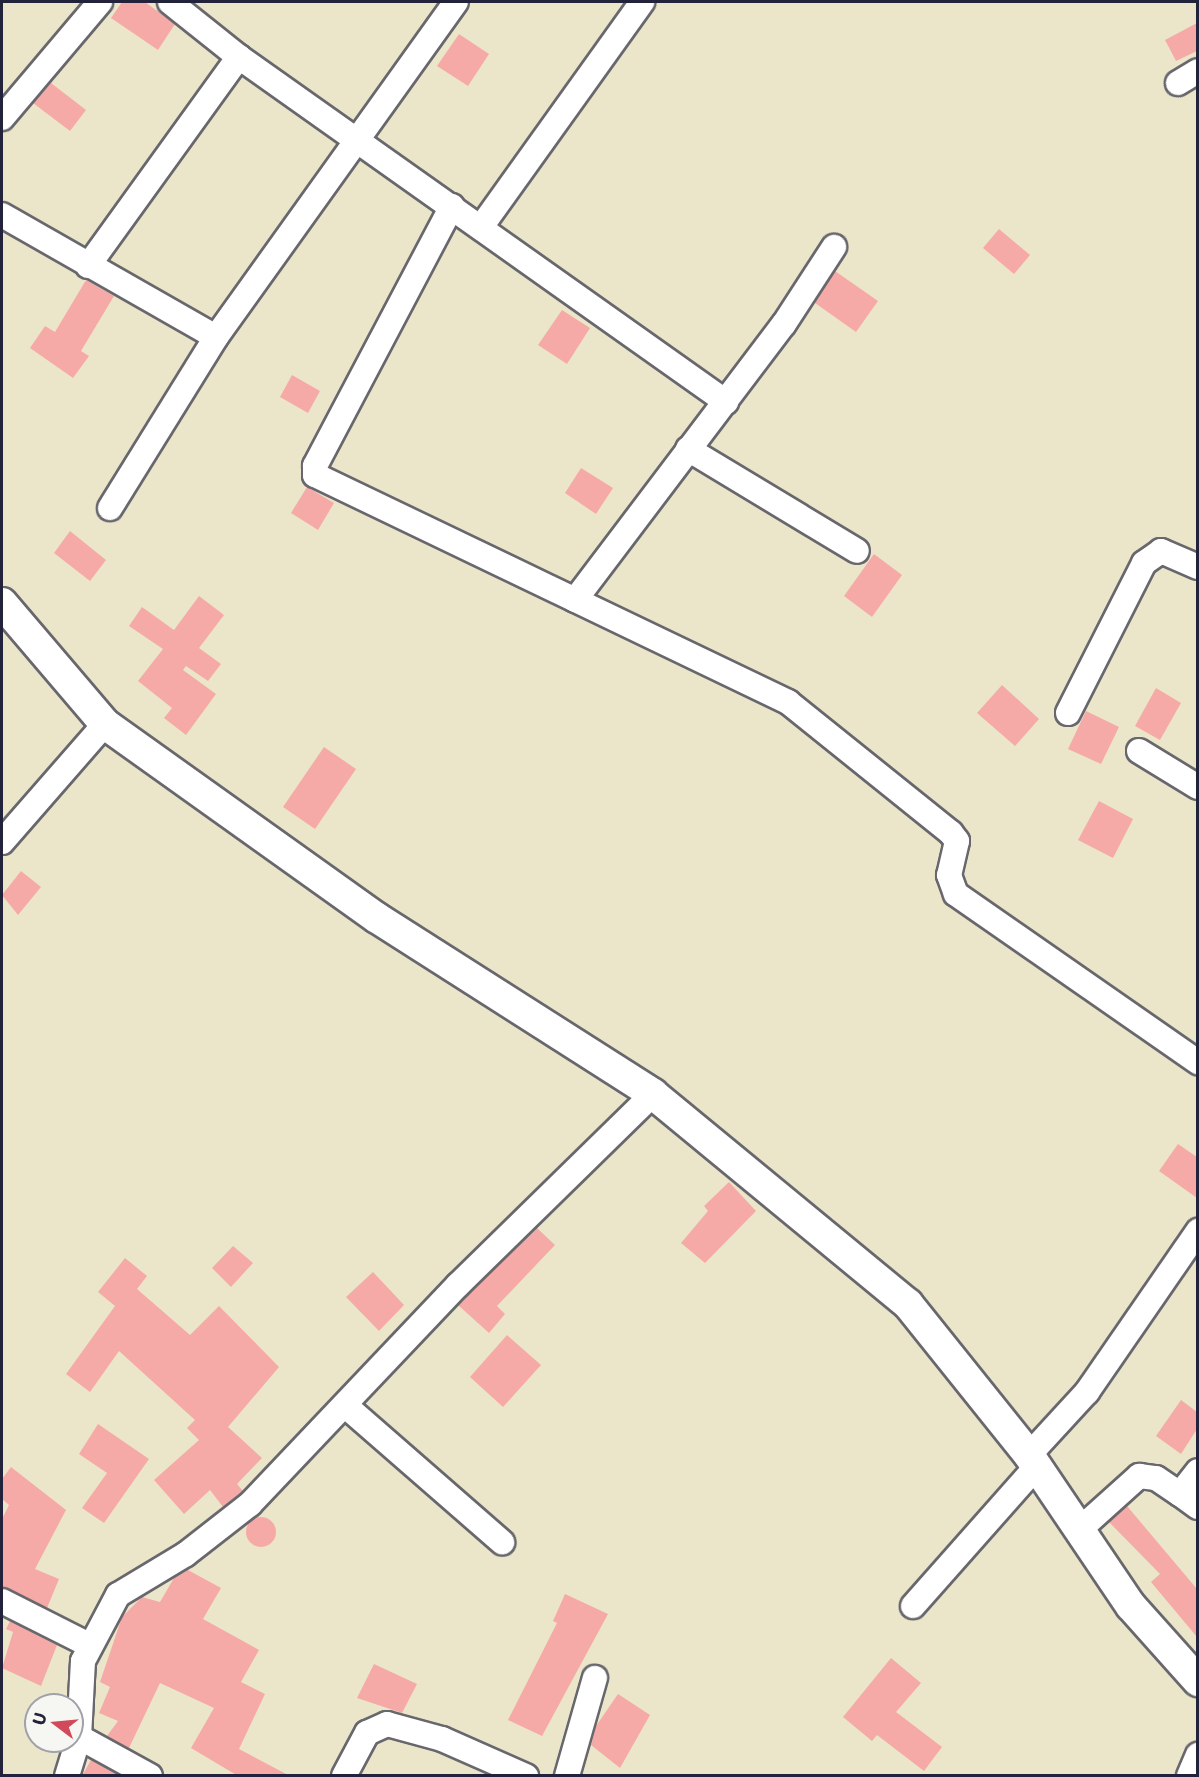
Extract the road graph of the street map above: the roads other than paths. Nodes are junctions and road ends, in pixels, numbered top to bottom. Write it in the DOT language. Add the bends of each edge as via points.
graph roads {
  1 [pos="100,2"];
  2 [pos="170,2"];
  3 [pos="456,2"];
  4 [pos="642,2"];
  5 [pos="239,57"];
  6 [pos="2,118"];
  7 [pos="358,140"];
  8 [pos="452,206"];
  9 [pos="2,215"];
  10 [pos="481,227"];
  11 [pos="834,247"];
  12 [pos="88,266"];
  13 [pos="216,337"];
  14 [pos="726,402"];
  15 [pos="688,448"];
  16 [pos="110,508"];
  17 [pos="858,551"];
  18 [pos="1197,567"];
  19 [pos="575,600"];
  20 [pos="2,603"];
  21 [pos="1068,713"];
  22 [pos="105,724"];
  23 [pos="1139,751"];
  24 [pos="1197,787"];
  25 [pos="2,842"];
  26 [pos="1197,1062"];
  27 [pos="653,1094"];
  28 [pos="1197,1231"];
  29 [pos="347,1407"];
  30 [pos="1032,1461"];
  31 [pos="1197,1471"];
  32 [pos="1189,1500"];
  33 [pos="1079,1530"];
  34 [pos="502,1542"];
  35 [pos="2,1601"];
  36 [pos="913,1606"];
  37 [pos="89,1645"];
  38 [pos="595,1678"];
  39 [pos="1197,1681"];
  40 [pos="81,1693"];
  41 [pos="84,1740"];
  42 [pos="74,1753"];
  43 [pos="1197,1755"];
  44 [pos="67,1776"];
  45 [pos="150,1776"];
  46 [pos="344,1776"];
  47 [pos="526,1776"];
  48 [pos="567,1776"];
  49 [pos="1189,1776"];
  1 -- 6 [label="street"];
  2 -- 5 [label="street"];
  3 -- 7 [label="street"];
  4 -- 10 [label="street"];
  5 -- 7 [label="street"];
  5 -- 12 [label="street"];
  7 -- 8 [label="street"];
  7 -- 13 [label="street"];
  8 -- 10 [label="street"];
  8 -- 19 [label="street" via="313,471 329,483"];
  9 -- 12 [label="street"];
  10 -- 14 [label="street"];
  11 -- 14 [label="street"];
  12 -- 13 [label="street"];
  13 -- 16 [label="street"];
  14 -- 15 [label="street"];
  15 -- 17 [label="street"];
  15 -- 19 [label="street"];
  18 -- 21 [label="street" via="1161,551 1144,563"];
  19 -- 26 [label="street" via="788,702 951,833 957,841 949,875 956,894"];
  20 -- 22 [label="street"];
  22 -- 25 [label="street"];
  22 -- 27 [label="street" via="377,918"];
  23 -- 24 [label="street"];
  27 -- 29 [label="street" via="458,1285"];
  27 -- 30 [label="street" via="908,1304"];
  28 -- 30 [label="street" via="1087,1392"];
  29 -- 34 [label="street"];
  29 -- 37 [label="street" via="250,1504 186,1554 118,1595"];
  30 -- 33 [label="street"];
  30 -- 36 [label="street"];
  31 -- 32 [label="street"];
  32 -- 33 [label="street" via="1156,1478 1139,1476"];
  33 -- 39 [label="street" via="1131,1606"];
  35 -- 37 [label="street"];
  37 -- 40 [label="street" via="83,1661"];
  38 -- 48 [label="street"];
  41 -- 45 [label="street"];
  42 -- 44 [label="street"];
  43 -- 49 [label="street"];
  46 -- 47 [label="street" via="367,1733 381,1724 442,1739"];
}
